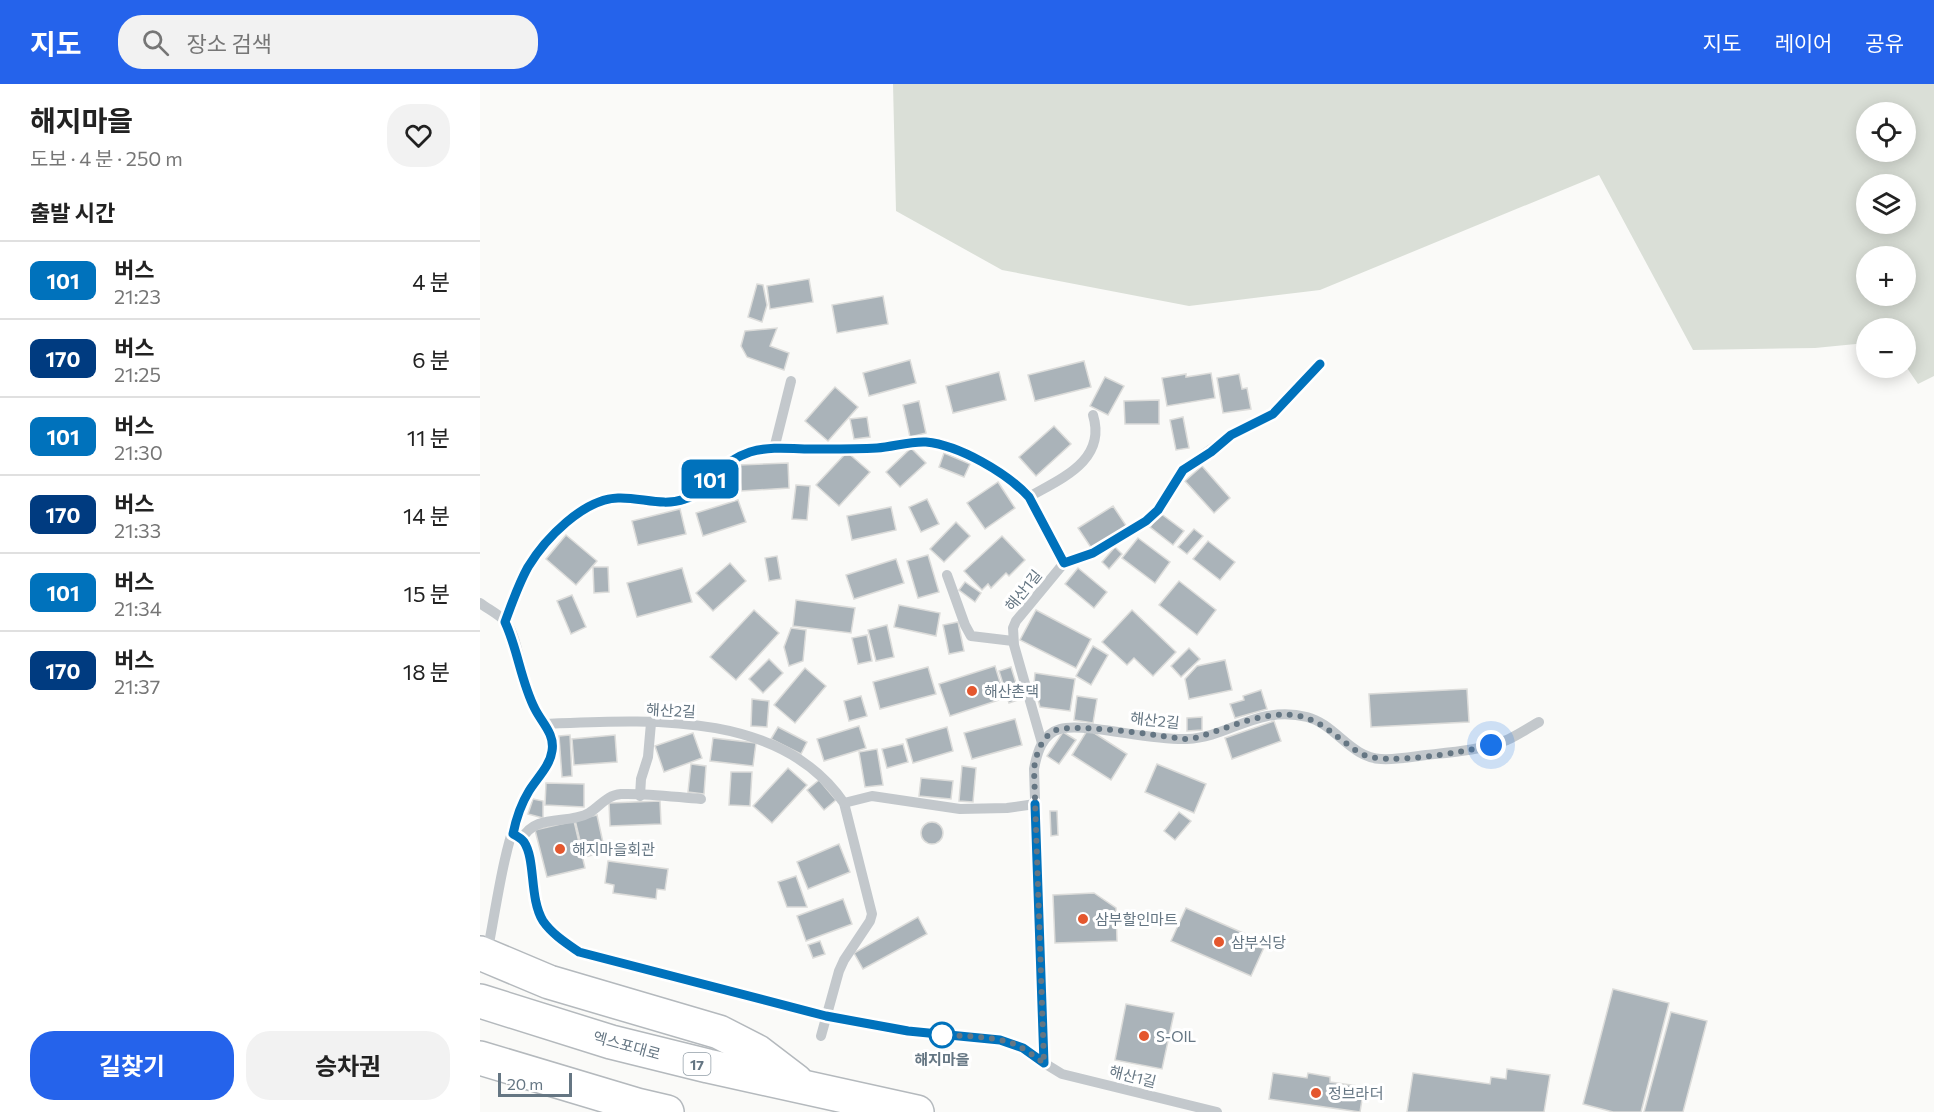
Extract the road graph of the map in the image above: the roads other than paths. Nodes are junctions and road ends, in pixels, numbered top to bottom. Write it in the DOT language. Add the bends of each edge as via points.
graph roads {
  1 [pos="1320,364"];
  2 [pos="791,381"];
  3 [pos="1093,416"];
  4 [pos="774,449"];
  5 [pos="1029,497"];
  6 [pos="1064,563"];
  7 [pos="947,575"];
  8 [pos="480,603"];
  9 [pos="505,622"];
  10 [pos="1013,641"];
  11 [pos="1539,722"];
  12 [pos="651,723"];
  13 [pos="544,724"];
  14 [pos="1042,743"];
  15 [pos="640,796"];
  16 [pos="701,799"];
  17 [pos="844,803"];
  18 [pos="1035,804"];
  19 [pos="517,836"];
  20 [pos="485,945"];
  21 [pos="480,1001"];
  22 [pos="826,1016"];
  23 [pos="821,1036"];
  24 [pos="480,1058"];
  25 [pos="1044,1063"];
  26 [pos="805,1088"];
  27 [pos="667,1112"];
  28 [pos="917,1112"];
  29 [pos="1217,1112"];
  1 -- 6 [label="lane" via="1273,414 1231,435 1183,470 1158,510 1146,521 1093,553"];
  2 -- 4 [label="lane"];
  3 -- 5 [label="lane" via="1095,440 1084,461"];
  4 -- 5 [label="lane" via="879,448 925,442 1000,471"];
  4 -- 9 [label="lane" via="753,451 734,459 688,499 670,503 617,498 598,502 571,518 529,566"];
  5 -- 6 [label="lane"];
  6 -- 10 [label="lane, 해산1길" via="1016,621"];
  7 -- 10 [label="lane" via="971,636"];
  8 -- 9 [label="lane"];
  9 -- 13 [label="lane" via="528,692"];
  10 -- 14 [label="lane"];
  11 -- 14 [label="lane, 해산2길" via="1491,745 1392,759 1360,754 1308,718 1274,714 1195,738 1067,728 1052,733"];
  12 -- 13 [label="lane, 해산2길"];
  12 -- 15 [label="lane"];
  12 -- 17 [label="lane, 해산2길" via="735,731 759,740 817,772"];
  13 -- 19 [label="lane" via="551,735 552,753 528,793"];
  14 -- 18 [label="lane" via="1034,769"];
  15 -- 16 [label="lane"];
  15 -- 19 [label="lane" via="612,796 588,813 536,825"];
  17 -- 18 [label="lane" via="872,796 960,809"];
  17 -- 22 [label="lane, 해산2길" via="872,914 844,960"];
  18 -- 25 [label="lane"];
  19 -- 20 [label="lane" via="503,870"];
  19 -- 22 [label="lane, 해산1길" via="528,850 543,921 579,952"];
  20 -- 26 [label="highway" via="549,982 719,1032 758,1052"];
  21 -- 26 [label="highway, 엑스포대로 / 17" via="611,1042"];
  22 -- 23 [label="lane, 해산2길"];
  22 -- 25 [label="lane, 해산1길" via="917,1032 1000,1040 1023,1048"];
  24 -- 27 [label="highway"];
  25 -- 29 [label="lane, 해산1길" via="1062,1074"];
  26 -- 28 [label="highway, 엑스포대로 / 17"];
}
